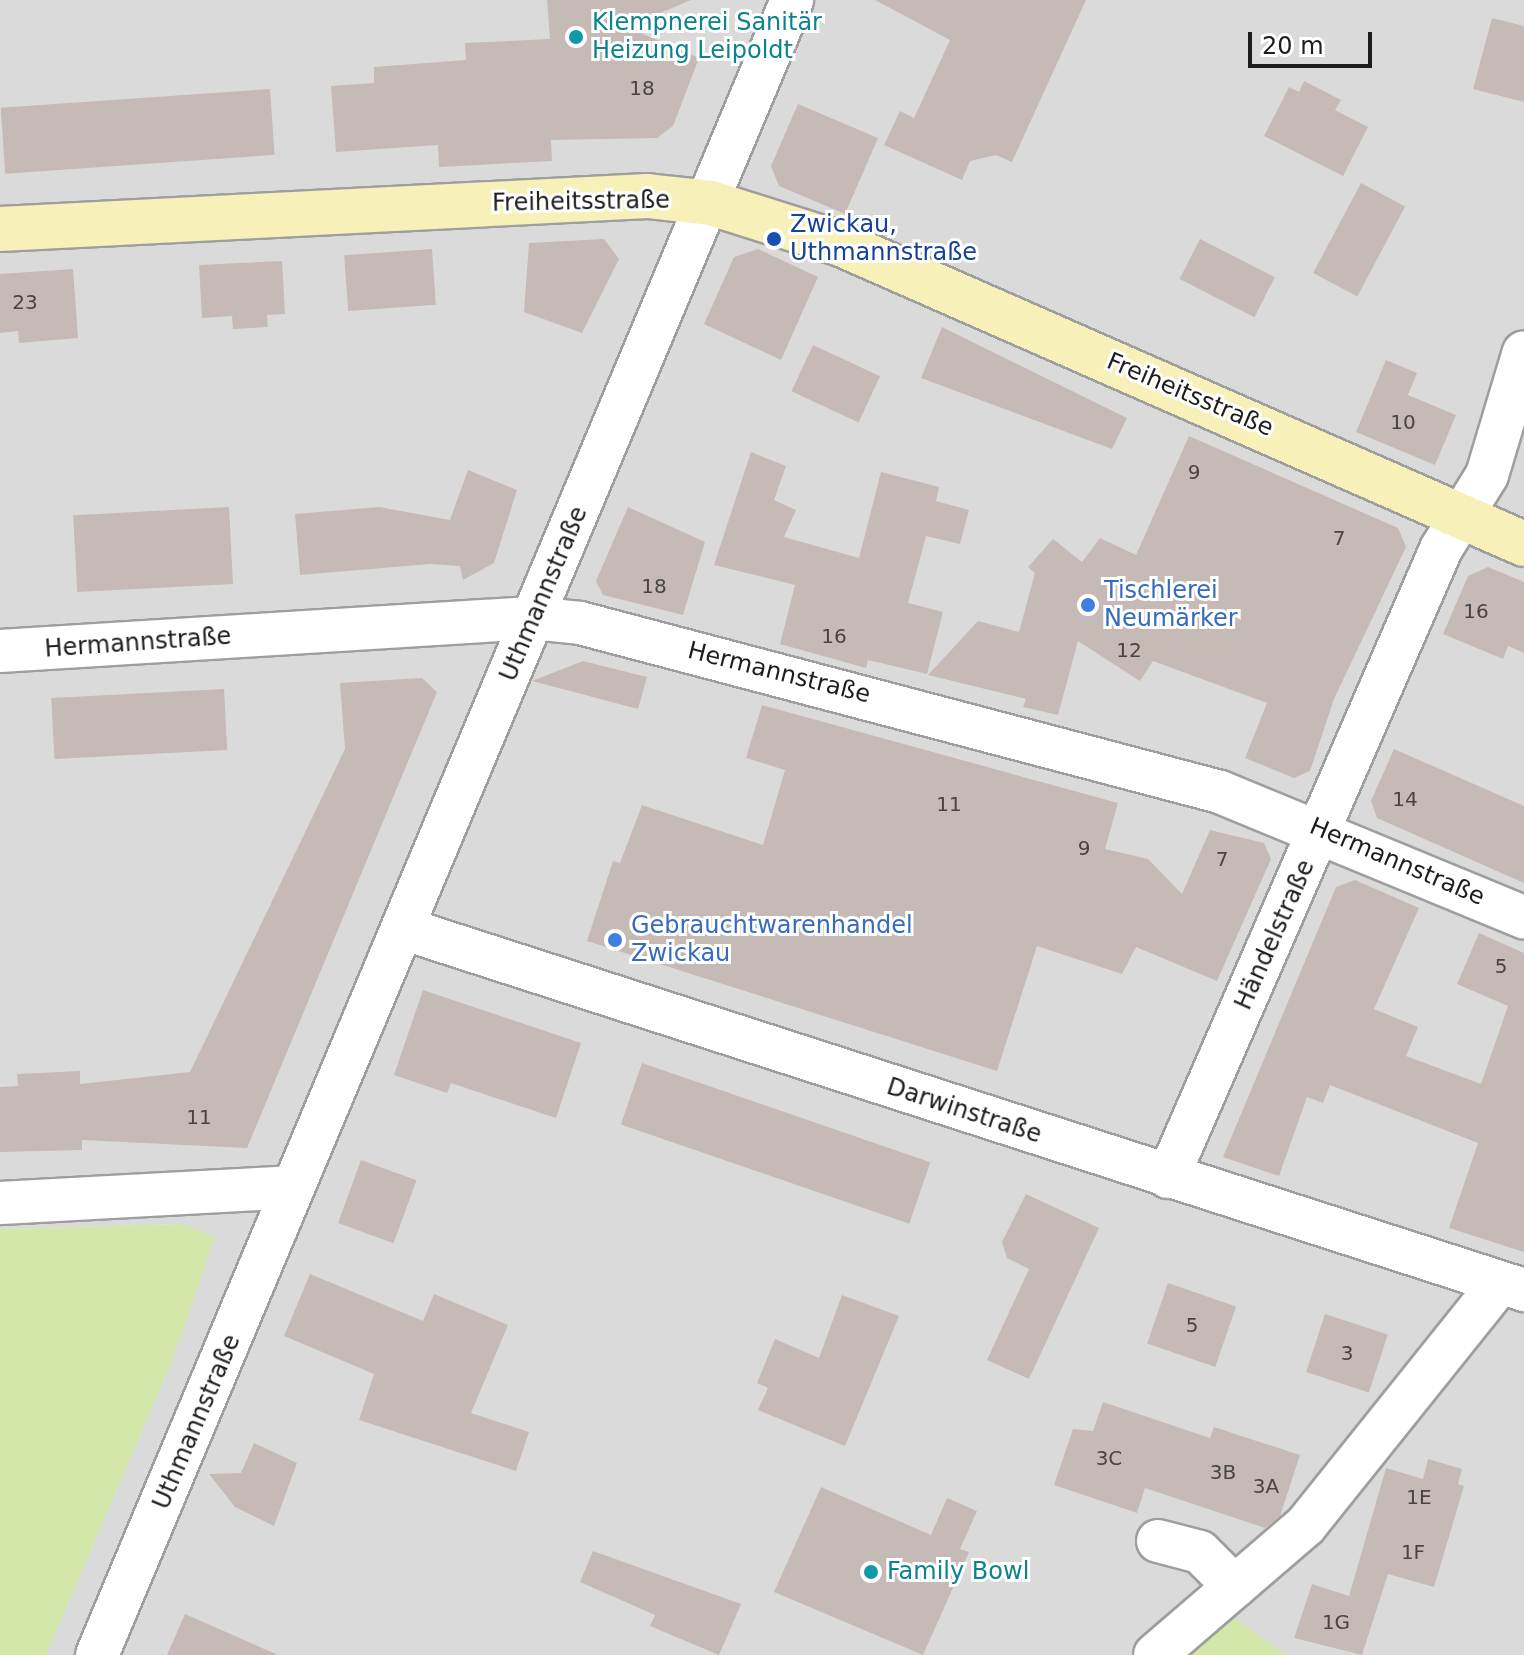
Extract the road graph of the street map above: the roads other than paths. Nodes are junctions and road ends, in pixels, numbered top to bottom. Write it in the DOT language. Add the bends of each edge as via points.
graph roads {
  1 [pos="792,0"];
  2 [pos="711,203"];
  3 [pos="0,229"];
  4 [pos="1524,352"];
  5 [pos="1462,517"];
  6 [pos="1524,544"];
  7 [pos="532,618"];
  8 [pos="0,651"];
  9 [pos="1322,828"];
  10 [pos="1524,917"];
  11 [pos="405,929"];
  12 [pos="1168,1177"];
  13 [pos="293,1187"];
  14 [pos="0,1203"];
  15 [pos="1512,1286"];
  16 [pos="1158,1541"];
  17 [pos="1235,1587"];
  18 [pos="97,1655"];
  19 [pos="1155,1655"];
  1 -- 2 [label="street, Uthmannstraße"];
  2 -- 3 [label="street, Freiheitsstraße" via="647,196"];
  2 -- 5 [label="street, Freiheitsstraße" via="841,244"];
  2 -- 7 [label="street, Uthmannstraße"];
  4 -- 5 [label="street, Händelstraße" via="1487,475"];
  5 -- 6 [label="street, Freiheitsstraße"];
  5 -- 9 [label="street, Händelstraße" via="1441,549"];
  7 -- 8 [label="street, Hermannstraße"];
  7 -- 9 [label="street, Hermannstraße" via="580,623 1010,732"];
  7 -- 11 [label="street, Uthmannstraße"];
  9 -- 10 [label="street, Hermannstraße"];
  9 -- 12 [label="street, Händelstraße"];
  11 -- 12 [label="street, Darwinstraße"];
  11 -- 13 [label="street, Uthmannstraße"];
  12 -- 15 [label="street, Darwinstraße"];
  13 -- 14 [label="street"];
  13 -- 18 [label="street, Uthmannstraße"];
  15 -- 17 [label="street" via="1306,1525"];
  16 -- 17 [label="street" via="1200,1552"];
  17 -- 19 [label="street"];
}
